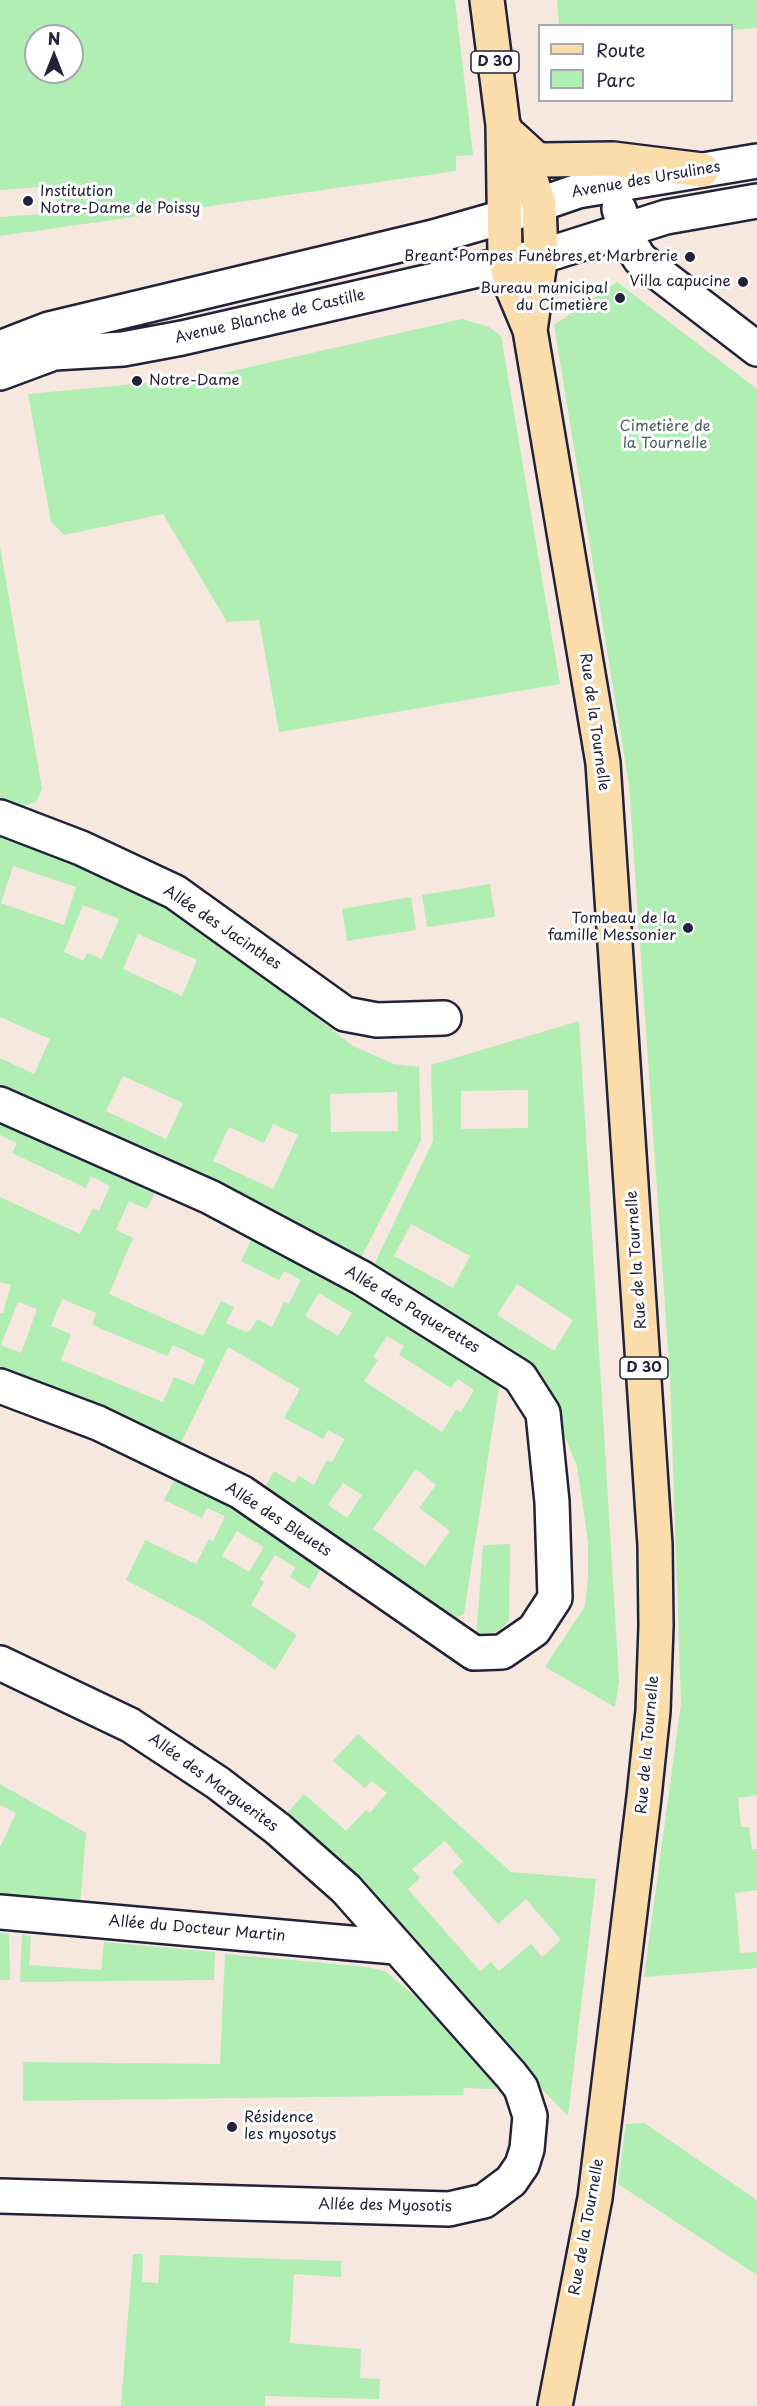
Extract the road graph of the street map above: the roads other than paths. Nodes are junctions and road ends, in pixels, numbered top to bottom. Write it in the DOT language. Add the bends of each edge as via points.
graph roads {
  1 [pos="487,0"];
  2 [pos="505,129"];
  3 [pos="757,161"];
  4 [pos="702,170"];
  5 [pos="612,184"];
  6 [pos="757,201"];
  7 [pos="539,204"];
  8 [pos="503,217"];
  9 [pos="624,228"];
  10 [pos="541,255"];
  11 [pos="506,263"];
  12 [pos="530,330"];
  13 [pos="0,348"];
  14 [pos="757,350"];
  15 [pos="0,373"];
  16 [pos="0,817"];
  17 [pos="444,1018"];
  18 [pos="0,1104"];
  19 [pos="0,1386"];
  20 [pos="474,1653"];
  21 [pos="0,1663"];
  22 [pos="0,1912"];
  23 [pos="395,1947"];
  24 [pos="0,2196"];
  25 [pos="555,2406"];
  1 -- 2 [label="main road, Rue de la Tournelle / D 30"];
  2 -- 4 [label="main road" via="535,158 543,160 613,159"];
  2 -- 7 [label="main road, Rue de la Tournelle / D 30" via="532,178"];
  2 -- 8 [label="main road, Rue de la Tournelle / D 30"];
  3 -- 4 [label="street, Avenue des Ursulines"];
  4 -- 5 [label="street, Avenue des Ursulines"];
  5 -- 7 [label="street, Avenue des Ursulines"];
  5 -- 9 [label="street"];
  6 -- 9 [label="street"];
  7 -- 8 [label="street, Avenue des Ursulines"];
  7 -- 10 [label="main road, Rue de la Tournelle / D 30"];
  8 -- 11 [label="main road, Rue de la Tournelle / D 30"];
  8 -- 13 [label="street" via="50,329"];
  9 -- 10 [label="street"];
  9 -- 14 [label="street" via="640,259"];
  10 -- 11 [label="street, Avenue Blanche de Castille"];
  10 -- 12 [label="main road, Rue de la Tournelle / D 30"];
  11 -- 12 [label="main road, Rue de la Tournelle / D 30"];
  11 -- 15 [label="street, Avenue Blanche de Castille" via="182,338 123,349 54,353"];
  12 -- 25 [label="main road, Rue de la Tournelle / D 30" via="603,763 650,1448 656,1626 653,1711 595,2198"];
  16 -- 17 [label="street, Allée des Jacinthes" via="81,848 175,892 345,1014 377,1020"];
  18 -- 20 [label="street, Allée des Paquerettes" via="210,1197 362,1278 520,1377 543,1413 548,1444 555,1598 534,1630 502,1653"];
  19 -- 20 [label="street, Allée des Bleuets" via="98,1423 241,1492"];
  21 -- 23 [label="street, Allée des Marguerites" via="130,1725 218,1783 346,1889"];
  22 -- 23 [label="street, Allée du Docteur Martin"];
  23 -- 24 [label="street, Allée des Myosotis" via="511,2075 527,2101 529,2131 522,2165 511,2181 484,2201 449,2209"];
}
